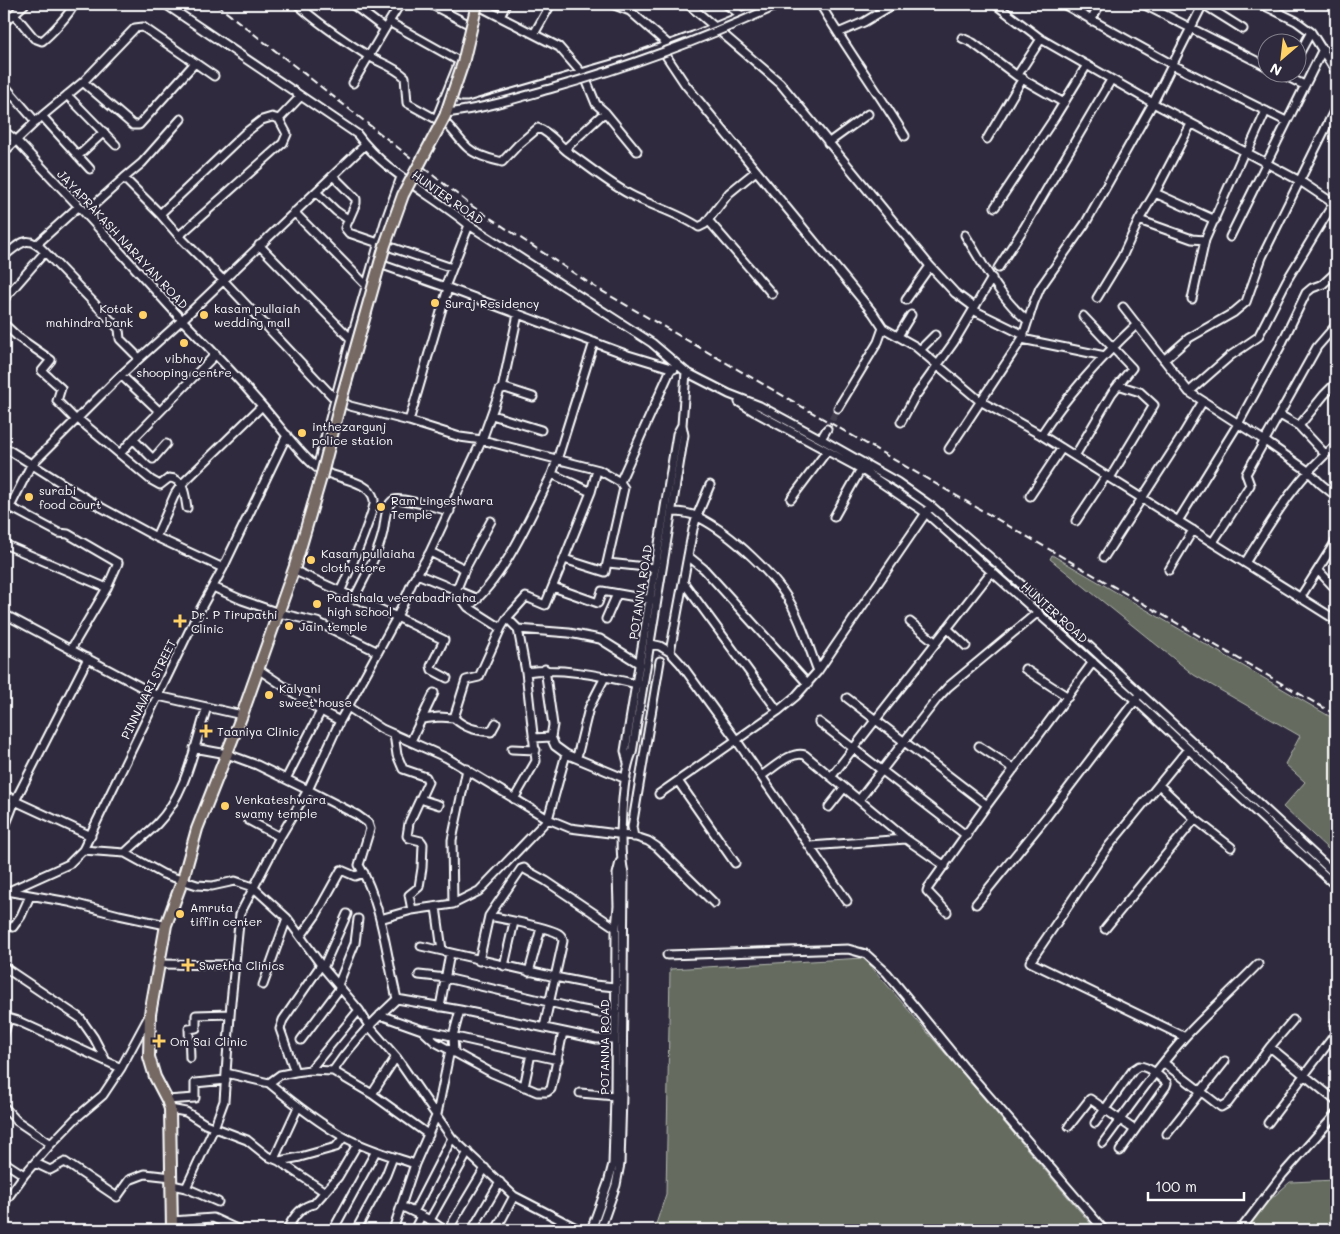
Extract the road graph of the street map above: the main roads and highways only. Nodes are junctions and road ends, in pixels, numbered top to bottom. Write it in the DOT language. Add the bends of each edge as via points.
graph roads {
  1 [pos="474,4"];
  2 [pos="171,1227"];
  1 -- 2 [label="highway, bridge" via="473,26 463,63 446,113 403,195 385,245 294,568 197,829 166,925 150,1014 149,1057 168,1104"];
}
